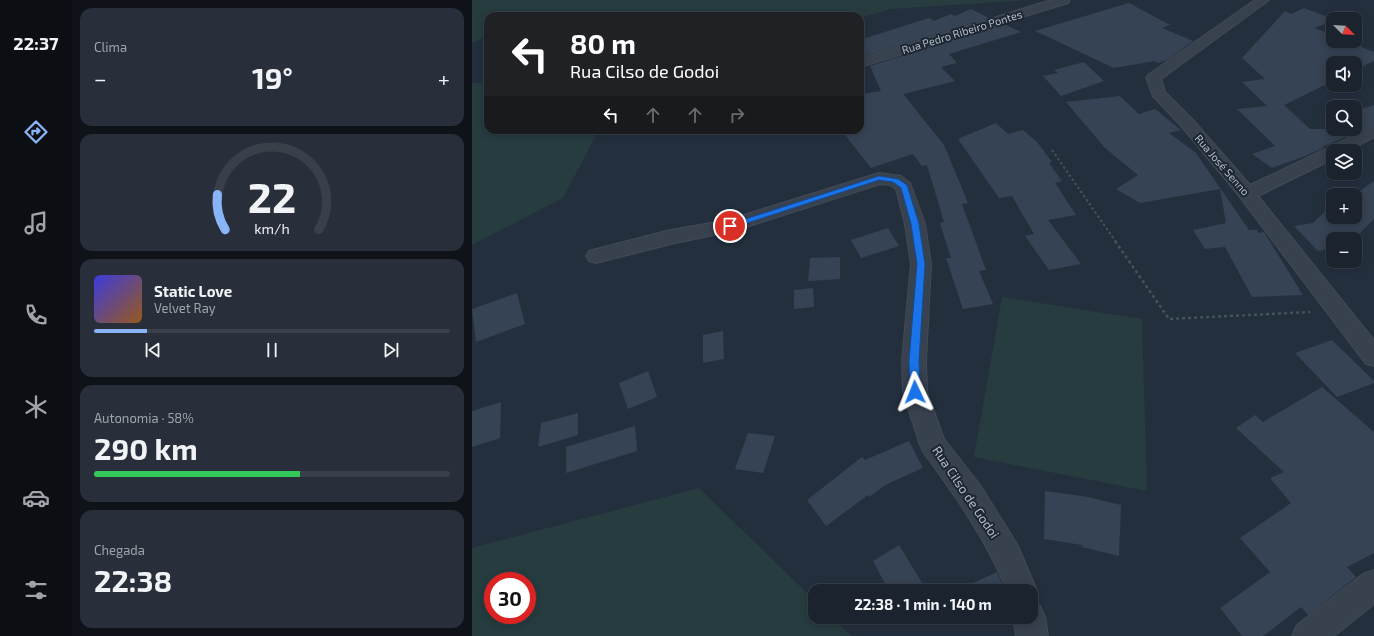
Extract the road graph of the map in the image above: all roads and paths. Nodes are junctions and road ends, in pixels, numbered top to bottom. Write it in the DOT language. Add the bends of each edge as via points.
graph roads {
  1 [pos="1064,0"];
  2 [pos="1263,0"];
  3 [pos="864,62"];
  4 [pos="1374,131"];
  5 [pos="1348,144"];
  6 [pos="1052,150"];
  7 [pos="1326,155"];
  8 [pos="1248,194"];
  9 [pos="596,256"];
  10 [pos="1336,311"];
  11 [pos="1374,357"];
  12 [pos="1019,584"];
  13 [pos="1374,585"];
  14 [pos="1030,624"];
  15 [pos="1032,636"];
  16 [pos="1308,636"];
  1 -- 3 [label="street, Rua Pedro Ribeiro Pontes"];
  2 -- 8 [label="street, Rua José Senno" via="1153,78 1158,93"];
  4 -- 5 [label="street"];
  6 -- 10 [label="path" via="1168,319"];
  7 -- 8 [label="street"];
  8 -- 10 [label="street, Rua José Senno"];
  9 -- 12 [label="street, Rua Cilso de Godoi" via="671,237 730,226 879,178 895,180 904,187 915,224 921,264 914,361 915,392 933,445 970,494 1008,556"];
  10 -- 11 [label="street, Rua José Senno"];
  13 -- 16 [label="street"];
  14 -- 15 [label="street"];
}
